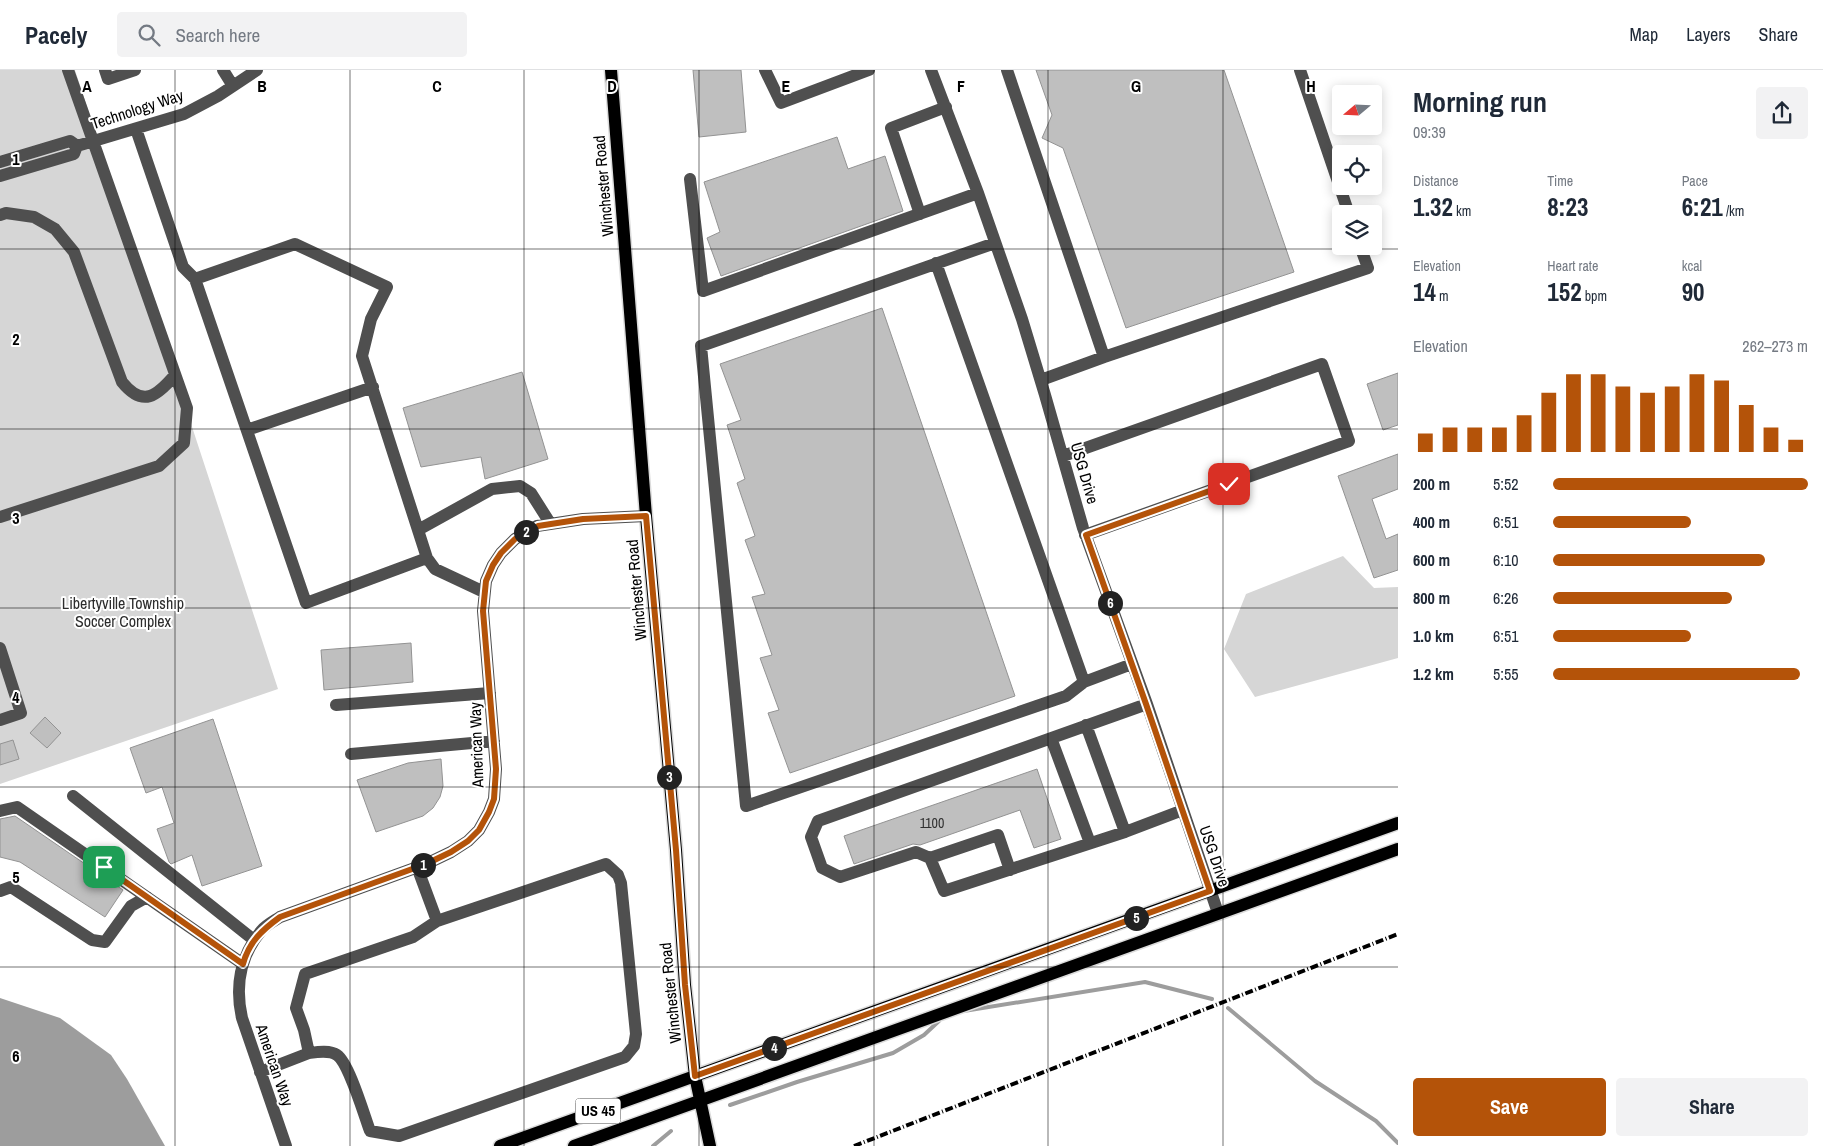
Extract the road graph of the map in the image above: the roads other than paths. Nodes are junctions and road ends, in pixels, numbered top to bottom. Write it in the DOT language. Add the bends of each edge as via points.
graph roads {
  1 [pos="68,70"];
  2 [pos="105,70"];
  3 [pos="135,70"];
  4 [pos="223,70"];
  5 [pos="257,70"];
  6 [pos="610,70"];
  7 [pos="765,70"];
  8 [pos="869,70"];
  9 [pos="931,70"];
  10 [pos="1006,70"];
  11 [pos="1300,70"];
  12 [pos="855,72"];
  13 [pos="233,86"];
  14 [pos="946,107"];
  15 [pos="136,129"];
  16 [pos="93,140"];
  17 [pos="77,146"];
  18 [pos="0,162"];
  19 [pos="0,176"];
  20 [pos="690,179"];
  21 [pos="978,193"];
  22 [pos="1346,205"];
  23 [pos="0,214"];
  24 [pos="920,214"];
  25 [pos="995,243"];
  26 [pos="1363,255"];
  27 [pos="936,264"];
  28 [pos="195,279"];
  29 [pos="1104,357"];
  30 [pos="175,376"];
  31 [pos="1040,380"];
  32 [pos="372,387"];
  33 [pos="246,430"];
  34 [pos="1063,456"];
  35 [pos="646,516"];
  36 [pos="0,518"];
  37 [pos="550,523"];
  38 [pos="418,530"];
  39 [pos="1086,535"];
  40 [pos="427,558"];
  41 [pos="484,592"];
  42 [pos="0,648"];
  43 [pos="1132,664"];
  44 [pos="1084,682"];
  45 [pos="490,693"];
  46 [pos="1146,704"];
  47 [pos="336,705"];
  48 [pos="0,720"];
  49 [pos="1086,725"];
  50 [pos="1052,738"];
  51 [pos="494,741"];
  52 [pos="351,754"];
  53 [pos="73,796"];
  54 [pos="1183,810"];
  55 [pos="0,811"];
  56 [pos="1398,823"];
  57 [pos="1125,832"];
  58 [pos="1090,843"];
  59 [pos="1398,849"];
  60 [pos="930,858"];
  61 [pos="417,867"];
  62 [pos="1010,870"];
  63 [pos="0,891"];
  64 [pos="1210,891"];
  65 [pos="147,897"];
  66 [pos="1218,913"];
  67 [pos="437,921"];
  68 [pos="254,940"];
  69 [pos="243,964"];
  70 [pos="309,1053"];
  71 [pos="260,1072"];
  72 [pos="695,1076"];
  73 [pos="700,1101"];
  74 [pos="286,1146"];
  75 [pos="500,1146"];
  76 [pos="574,1146"];
  77 [pos="710,1146"];
  1 -- 16 [label="street"];
  2 -- 3 [label="street" via="108,79"];
  4 -- 13 [label="street"];
  5 -- 13 [label="street, Technology Way"];
  6 -- 35 [label="main road, Winchester Road"];
  7 -- 12 [label="street" via="781,103"];
  8 -- 12 [label="street"];
  9 -- 14 [label="street, USG Drive"];
  10 -- 29 [label="street"];
  11 -- 22 [label="street"];
  13 -- 15 [label="street, Technology Way" via="184,114"];
  14 -- 21 [label="street, USG Drive"];
  14 -- 24 [label="street" via="891,128"];
  15 -- 16 [label="street, Technology Way"];
  15 -- 28 [label="street" via="183,267"];
  16 -- 17 [label="street, Technology Way"];
  16 -- 30 [label="street"];
  17 -- 18 [label="street" via="70,141"];
  17 -- 19 [label="street" via="74,154"];
  20 -- 24 [label="street" via="703,291"];
  21 -- 24 [label="street"];
  21 -- 25 [label="street, USG Drive"];
  23 -- 30 [label="street" via="34,217 55,230 74,252 122,382 130,391 145,397 157,395"];
  25 -- 27 [label="street"];
  25 -- 31 [label="street, USG Drive"];
  26 -- 29 [label="street" via="1368,268"];
  27 -- 44 [label="street"];
  27 -- 44 [label="street" via="701,346 746,806 1066,696"];
  28 -- 32 [label="street" via="295,244 388,287 371,319 362,356"];
  28 -- 33 [label="street"];
  29 -- 31 [label="street"];
  30 -- 36 [label="street" via="187,408 184,443 159,466"];
  31 -- 34 [label="street, USG Drive"];
  32 -- 33 [label="street"];
  32 -- 38 [label="street"];
  33 -- 40 [label="street" via="306,603"];
  34 -- 39 [label="street, USG Drive"];
  34 -- 39 [label="street" via="1322,364 1349,441"];
  35 -- 37 [label="street, American Way"];
  35 -- 72 [label="main road, Winchester Road"];
  37 -- 38 [label="street" via="531,493 520,486 492,488"];
  37 -- 41 [label="street, American Way" via="529,529 501,553 493,565"];
  38 -- 40 [label="street"];
  39 -- 43 [label="street, USG Drive"];
  40 -- 41 [label="street" via="435,568"];
  41 -- 45 [label="street, American Way"];
  42 -- 48 [label="street" via="21,713"];
  43 -- 44 [label="street"];
  43 -- 46 [label="street, USG Drive"];
  45 -- 47 [label="street"];
  45 -- 51 [label="street, American Way"];
  46 -- 49 [label="street"];
  46 -- 54 [label="street, USG Drive"];
  49 -- 50 [label="street"];
  49 -- 57 [label="street"];
  50 -- 58 [label="street"];
  50 -- 60 [label="street" via="818,822 811,837 822,868 840,877 916,852"];
  51 -- 52 [label="street"];
  51 -- 61 [label="street, American Way" via="494,799 479,830 451,852"];
  53 -- 68 [label="street"];
  54 -- 57 [label="street"];
  54 -- 64 [label="street, USG Drive"];
  55 -- 65 [label="street" via="17,808"];
  56 -- 64 [label="main road, US 45"];
  57 -- 58 [label="street"];
  58 -- 62 [label="street"];
  59 -- 66 [label="main road, US 45"];
  60 -- 62 [label="street" via="944,892"];
  60 -- 62 [label="street" via="998,835"];
  61 -- 67 [label="street"];
  61 -- 68 [label="street, American Way" via="290,912 262,929"];
  63 -- 65 [label="street" via="11,887 92,940 105,942 131,906"];
  64 -- 66 [label="street, USG Drive"];
  64 -- 72 [label="main road, US 45"];
  65 -- 69 [label="street"];
  66 -- 73 [label="main road, US 45"];
  67 -- 70 [label="street" via="413,937 305,974 296,1008"];
  67 -- 70 [label="street" via="606,864 618,875 621,883 636,1034 634,1046 625,1056 399,1136 370,1131 346,1065 336,1054"];
  68 -- 69 [label="street, American Way"];
  69 -- 71 [label="street, American Way" via="238,1001"];
  70 -- 71 [label="street"];
  71 -- 74 [label="street, American Way"];
  72 -- 73 [label="main road, Winchester Road"];
  72 -- 75 [label="main road, US 45"];
  73 -- 76 [label="main road, US 45"];
  73 -- 77 [label="main road, Winchester Road"];
}
